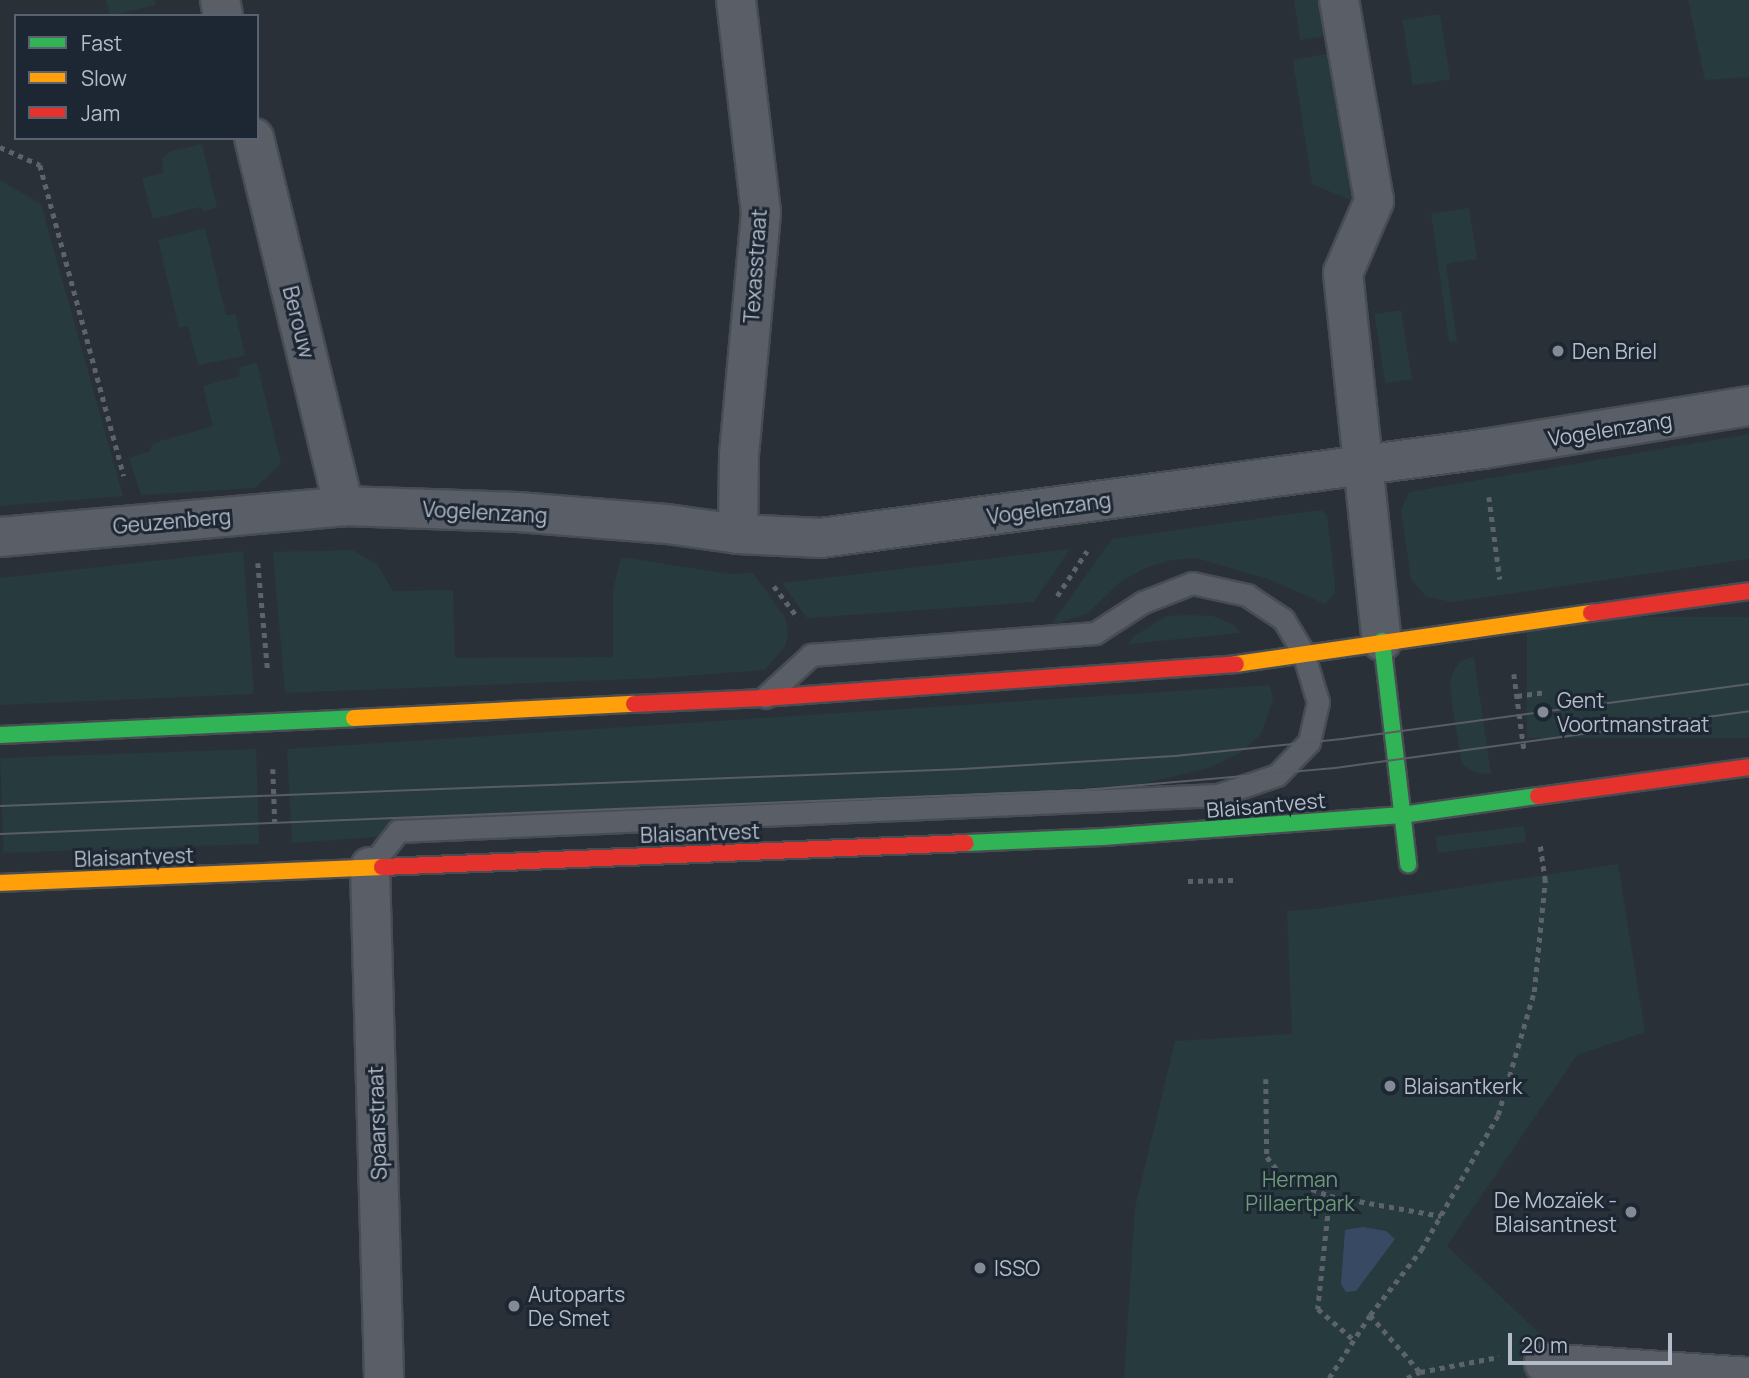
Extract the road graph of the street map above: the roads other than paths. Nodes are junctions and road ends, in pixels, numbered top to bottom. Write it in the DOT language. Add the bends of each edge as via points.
graph roads {
  1 [pos="736,0"];
  2 [pos="1339,0"];
  3 [pos="254,140"];
  4 [pos="1749,406"];
  5 [pos="1362,465"];
  6 [pos="344,506"];
  7 [pos="746,534"];
  8 [pos="0,537"];
  9 [pos="1749,591"];
  10 [pos="1382,641"];
  11 [pos="1303,652"];
  12 [pos="764,698"];
  13 [pos="0,735"];
  14 [pos="1749,767"];
  15 [pos="1402,815"];
  16 [pos="1408,864"];
  17 [pos="370,867"];
  18 [pos="0,883"];
  19 [pos="1544,1363"];
  20 [pos="1749,1377"];
  21 [pos="384,1378"];
  1 -- 7 [label="street, Texasstraat" via="761,213 739,455"];
  2 -- 5 [label="street" via="1374,201 1343,273"];
  3 -- 6 [label="street, Berouw"];
  4 -- 5 [label="street, Vogelenzang"];
  5 -- 7 [label="street, Vogelenzang" via="821,538"];
  5 -- 10 [label="street"];
  6 -- 7 [label="street, Vogelenzang" via="518,512"];
  6 -- 8 [label="street, Geuzenberg"];
  9 -- 10 [label="main road"];
  10 -- 11 [label="main road"];
  10 -- 15 [label="main road"];
  11 -- 12 [label="main road" via="1234,664"];
  11 -- 12 [label="lane" via="1283,619 1247,595 1192,583 1143,602 1095,633 811,654"];
  11 -- 17 [label="lane" via="1318,702 1309,742 1277,775 1217,795 398,831"];
  12 -- 13 [label="main road"];
  14 -- 15 [label="main road, Blaisantvest"];
  15 -- 16 [label="main road"];
  15 -- 17 [label="main road, Blaisantvest" via="1103,837"];
  17 -- 18 [label="main road, Blaisantvest"];
  17 -- 21 [label="street, Spaarstraat"];
  19 -- 20 [label="street"];
}
